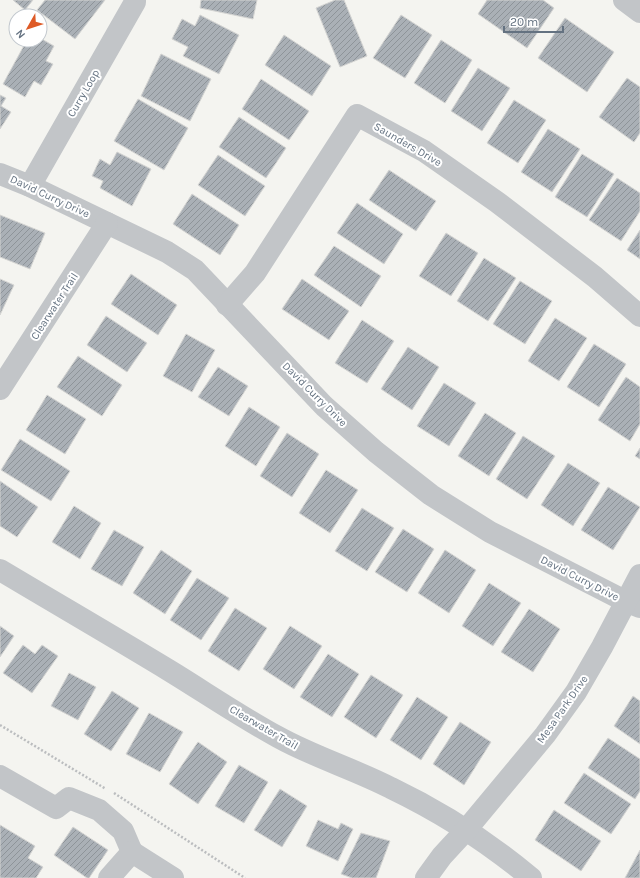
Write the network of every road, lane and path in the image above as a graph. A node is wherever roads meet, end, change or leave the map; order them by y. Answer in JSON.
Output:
{"nodes":[{"id":1,"x":135,"y":0,"type":"edge"},
{"id":2,"x":624,"y":0,"type":"edge"},
{"id":3,"x":640,"y":12,"type":"edge"},
{"id":4,"x":0,"y":174,"type":"edge"},
{"id":5,"x":30,"y":186,"type":"junction"},
{"id":6,"x":107,"y":223,"type":"junction"},
{"id":7,"x":227,"y":305,"type":"junction"},
{"id":8,"x":640,"y":316,"type":"edge"},
{"id":9,"x":0,"y":389,"type":"edge"},
{"id":10,"x":0,"y":570,"type":"edge"},
{"id":11,"x":640,"y":575,"type":"edge"},
{"id":12,"x":633,"y":604,"type":"edge"},
{"id":13,"x":0,"y":725,"type":"edge"},
{"id":14,"x":0,"y":776,"type":"edge"},
{"id":15,"x":466,"y":830,"type":"junction"},
{"id":16,"x":132,"y":852,"type":"junction"},
{"id":17,"x":109,"y":878,"type":"edge"},
{"id":18,"x":173,"y":878,"type":"edge"},
{"id":19,"x":245,"y":878,"type":"edge"},
{"id":20,"x":426,"y":878,"type":"edge"},
{"id":21,"x":531,"y":878,"type":"edge"}],
"edges":[{"from":1,"to":5,"type":"street","name":"Curry Loop"},
{"from":2,"to":3,"type":"street"},
{"from":4,"to":5,"type":"street","name":"David Curry Drive"},
{"from":5,"to":6,"type":"street","name":"David Curry Drive"},
{"from":6,"to":7,"type":"street","name":"David Curry Drive"},
{"from":6,"to":9,"type":"street","name":"Clearwater Trail"},
{"from":7,"to":8,"type":"street","name":"Saunders Drive"},
{"from":7,"to":12,"type":"street","name":"David Curry Drive"},
{"from":10,"to":15,"type":"street","name":"Clearwater Trail"},
{"from":11,"to":12,"type":"street","name":"Mesa Park Drive"},
{"from":12,"to":15,"type":"street","name":"Mesa Park Drive"},
{"from":13,"to":19,"type":"path"},
{"from":14,"to":16,"type":"street"},
{"from":15,"to":20,"type":"street","name":"Mesa Park Drive"},
{"from":15,"to":21,"type":"street","name":"Clearwater Trail"},
{"from":16,"to":17,"type":"street"},
{"from":16,"to":18,"type":"street"}]}
